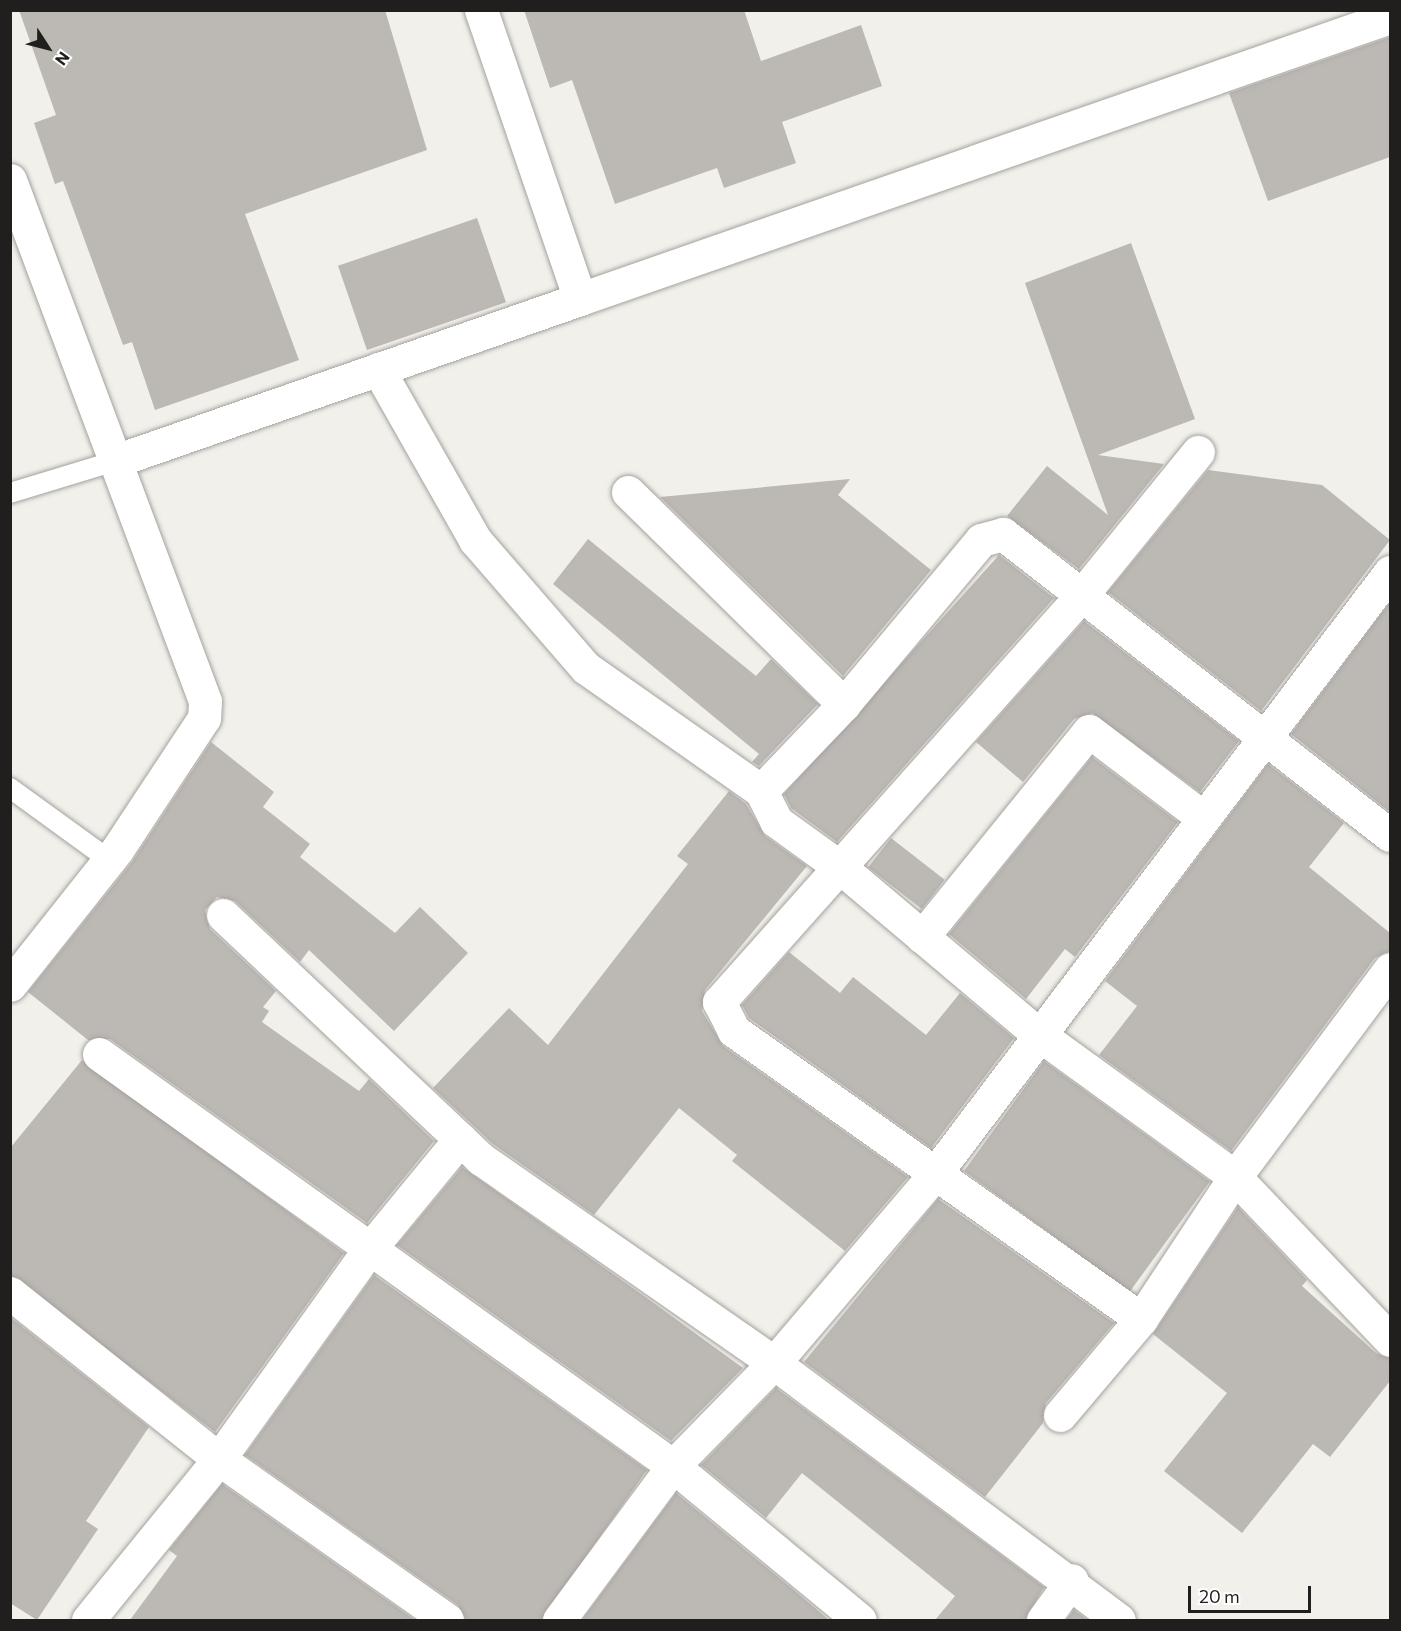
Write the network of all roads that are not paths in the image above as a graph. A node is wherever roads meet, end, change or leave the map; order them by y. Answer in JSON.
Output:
{"nodes":[{"id":1,"x":481,"y":10,"type":"edge"},
{"id":2,"x":1390,"y":17,"type":"edge"},
{"id":3,"x":10,"y":180,"type":"edge"},
{"id":4,"x":580,"y":299,"type":"junction"},
{"id":5,"x":378,"y":369,"type":"junction"},
{"id":6,"x":1198,"y":452,"type":"dead end"},
{"id":7,"x":115,"y":460,"type":"junction"},
{"id":8,"x":628,"y":492,"type":"dead end"},
{"id":9,"x":10,"y":493,"type":"edge"},
{"id":10,"x":1390,"y":572,"type":"edge"},
{"id":11,"x":1080,"y":597,"type":"junction"},
{"id":12,"x":844,"y":704,"type":"junction"},
{"id":13,"x":1262,"y":737,"type":"junction"},
{"id":14,"x":10,"y":788,"type":"edge"},
{"id":15,"x":761,"y":791,"type":"junction"},
{"id":16,"x":1201,"y":816,"type":"junction"},
{"id":17,"x":1390,"y":835,"type":"edge"},
{"id":18,"x":109,"y":860,"type":"junction"},
{"id":19,"x":841,"y":868,"type":"junction"},
{"id":20,"x":223,"y":915,"type":"dead end"},
{"id":21,"x":922,"y":937,"type":"junction"},
{"id":22,"x":10,"y":985,"type":"edge"},
{"id":23,"x":1386,"y":985,"type":"edge"},
{"id":24,"x":1037,"y":1033,"type":"junction"},
{"id":25,"x":99,"y":1054,"type":"dead end"},
{"id":26,"x":460,"y":1139,"type":"junction"},
{"id":27,"x":934,"y":1175,"type":"junction"},
{"id":28,"x":1234,"y":1177,"type":"junction"},
{"id":29,"x":368,"y":1251,"type":"junction"},
{"id":30,"x":10,"y":1293,"type":"edge"},
{"id":31,"x":1141,"y":1319,"type":"junction"},
{"id":32,"x":1390,"y":1340,"type":"edge"},
{"id":33,"x":774,"y":1363,"type":"junction"},
{"id":34,"x":1060,"y":1415,"type":"dead end"},
{"id":35,"x":219,"y":1458,"type":"junction"},
{"id":36,"x":673,"y":1466,"type":"junction"},
{"id":37,"x":1072,"y":1580,"type":"junction"},
{"id":38,"x":88,"y":1620,"type":"edge"},
{"id":39,"x":447,"y":1620,"type":"edge"},
{"id":40,"x":559,"y":1620,"type":"edge"},
{"id":41,"x":860,"y":1620,"type":"edge"},
{"id":42,"x":1043,"y":1620,"type":"edge"},
{"id":43,"x":1119,"y":1620,"type":"edge"}],
"edges":[{"from":1,"to":4,"type":"street"},
{"from":2,"to":4,"type":"street"},
{"from":3,"to":7,"type":"street"},
{"from":4,"to":5,"type":"street"},
{"from":5,"to":7,"type":"street"},
{"from":5,"to":15,"type":"street"},
{"from":6,"to":11,"type":"street"},
{"from":7,"to":9,"type":"lane"},
{"from":7,"to":18,"type":"street"},
{"from":8,"to":12,"type":"street"},
{"from":10,"to":13,"type":"street"},
{"from":11,"to":12,"type":"street"},
{"from":11,"to":13,"type":"street"},
{"from":11,"to":19,"type":"street"},
{"from":12,"to":15,"type":"street"},
{"from":13,"to":16,"type":"street"},
{"from":13,"to":17,"type":"street"},
{"from":14,"to":18,"type":"lane"},
{"from":15,"to":19,"type":"street"},
{"from":16,"to":21,"type":"street"},
{"from":16,"to":24,"type":"street"},
{"from":18,"to":22,"type":"street"},
{"from":19,"to":21,"type":"street"},
{"from":19,"to":27,"type":"street"},
{"from":20,"to":26,"type":"street"},
{"from":21,"to":24,"type":"street"},
{"from":23,"to":28,"type":"street"},
{"from":24,"to":27,"type":"street"},
{"from":24,"to":28,"type":"street"},
{"from":25,"to":29,"type":"street"},
{"from":26,"to":29,"type":"street"},
{"from":26,"to":33,"type":"street"},
{"from":27,"to":31,"type":"street"},
{"from":27,"to":33,"type":"street"},
{"from":28,"to":31,"type":"street"},
{"from":28,"to":32,"type":"street"},
{"from":29,"to":35,"type":"street"},
{"from":29,"to":36,"type":"street"},
{"from":30,"to":35,"type":"street"},
{"from":31,"to":34,"type":"street"},
{"from":33,"to":36,"type":"street"},
{"from":33,"to":37,"type":"street"},
{"from":35,"to":38,"type":"street"},
{"from":35,"to":39,"type":"street"},
{"from":36,"to":40,"type":"street"},
{"from":36,"to":41,"type":"street"},
{"from":37,"to":42,"type":"street"},
{"from":37,"to":43,"type":"street"}]}
